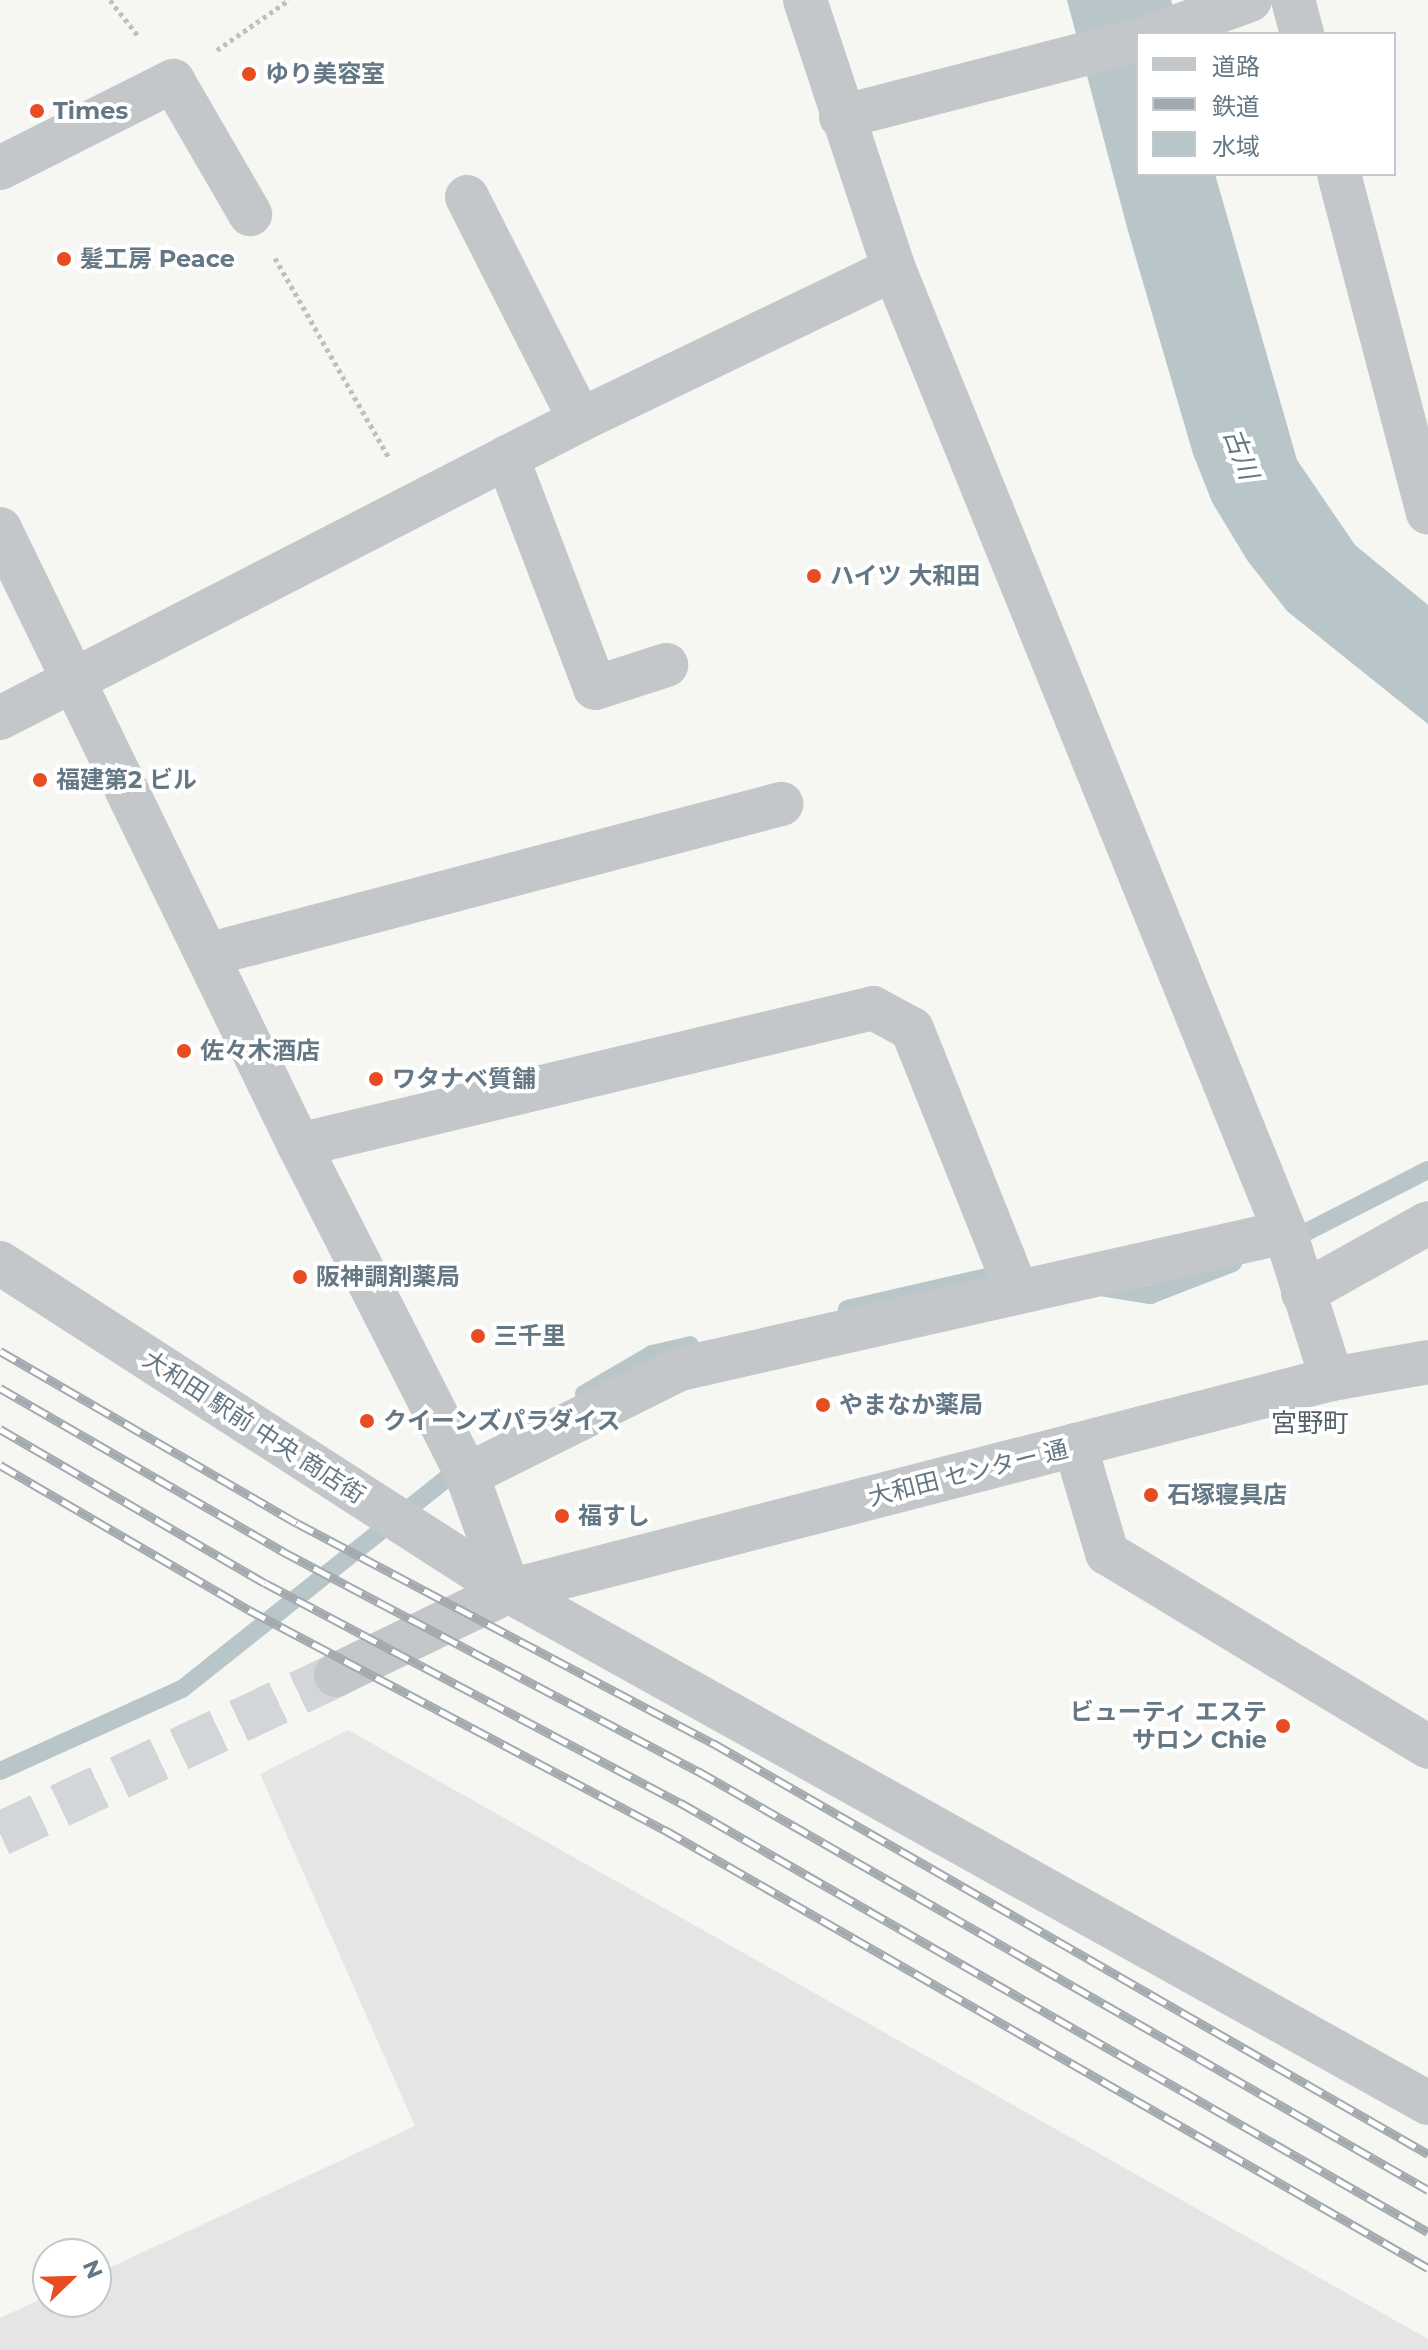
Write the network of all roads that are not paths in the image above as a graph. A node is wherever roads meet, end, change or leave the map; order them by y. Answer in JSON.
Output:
{"nodes":[{"id":1,"x":805,"y":0,"type":"edge"},
{"id":2,"x":1250,"y":0,"type":"edge"},
{"id":3,"x":1293,"y":0,"type":"edge"},
{"id":4,"x":1172,"y":29,"type":"edge"},
{"id":5,"x":1301,"y":32,"type":"edge"},
{"id":6,"x":1136,"y":41,"type":"edge"},
{"id":7,"x":841,"y":117,"type":"junction"},
{"id":8,"x":0,"y":168,"type":"edge"},
{"id":9,"x":1340,"y":176,"type":"edge"},
{"id":10,"x":467,"y":197,"type":"dead end"},
{"id":11,"x":250,"y":214,"type":"road end"},
{"id":12,"x":894,"y":269,"type":"junction"},
{"id":13,"x":580,"y":420,"type":"junction"},
{"id":14,"x":507,"y":457,"type":"junction"},
{"id":15,"x":1428,"y":513,"type":"edge"},
{"id":16,"x":0,"y":529,"type":"edge"},
{"id":17,"x":666,"y":665,"type":"dead end"},
{"id":18,"x":76,"y":679,"type":"junction"},
{"id":19,"x":0,"y":718,"type":"edge"},
{"id":20,"x":781,"y":804,"type":"dead end"},
{"id":21,"x":207,"y":955,"type":"junction"},
{"id":22,"x":299,"y":1145,"type":"junction"},
{"id":23,"x":1428,"y":1223,"type":"edge"},
{"id":24,"x":1285,"y":1232,"type":"junction"},
{"id":25,"x":0,"y":1263,"type":"edge"},
{"id":26,"x":1017,"y":1291,"type":"junction"},
{"id":27,"x":1303,"y":1293,"type":"junction"},
{"id":28,"x":1428,"y":1362,"type":"edge"},
{"id":29,"x":1332,"y":1379,"type":"junction"},
{"id":30,"x":1075,"y":1445,"type":"junction"},
{"id":31,"x":467,"y":1475,"type":"junction"},
{"id":32,"x":509,"y":1591,"type":"junction"},
{"id":33,"x":336,"y":1675,"type":"tunnel mouth"},
{"id":34,"x":1428,"y":1747,"type":"edge"},
{"id":35,"x":1428,"y":2103,"type":"edge"}],
"edges":[{"from":1,"to":7,"type":"street"},
{"from":2,"to":4,"type":"street"},
{"from":3,"to":5,"type":"street"},
{"from":6,"to":7,"type":"street"},
{"from":7,"to":12,"type":"street"},
{"from":8,"to":11,"type":"street"},
{"from":9,"to":15,"type":"street"},
{"from":10,"to":13,"type":"street"},
{"from":12,"to":13,"type":"street"},
{"from":12,"to":24,"type":"street"},
{"from":13,"to":14,"type":"street"},
{"from":14,"to":17,"type":"street"},
{"from":14,"to":18,"type":"street"},
{"from":16,"to":18,"type":"street"},
{"from":18,"to":19,"type":"street"},
{"from":18,"to":21,"type":"street"},
{"from":20,"to":21,"type":"street"},
{"from":21,"to":22,"type":"street"},
{"from":22,"to":26,"type":"street"},
{"from":22,"to":31,"type":"street"},
{"from":23,"to":27,"type":"street"},
{"from":24,"to":26,"type":"street"},
{"from":24,"to":27,"type":"street"},
{"from":25,"to":32,"type":"street","name":"大和田 駅前 中央 商店街"},
{"from":26,"to":31,"type":"street"},
{"from":27,"to":29,"type":"street"},
{"from":28,"to":29,"type":"street","name":"大和田 センター 通"},
{"from":29,"to":30,"type":"street","name":"大和田 センター 通"},
{"from":30,"to":32,"type":"street","name":"大和田 センター 通"},
{"from":30,"to":34,"type":"street"},
{"from":31,"to":32,"type":"street"},
{"from":32,"to":33,"type":"street","name":"大和田 センター 通"},
{"from":32,"to":35,"type":"street","name":"大和田 駅前 中央 商店街"}]}
